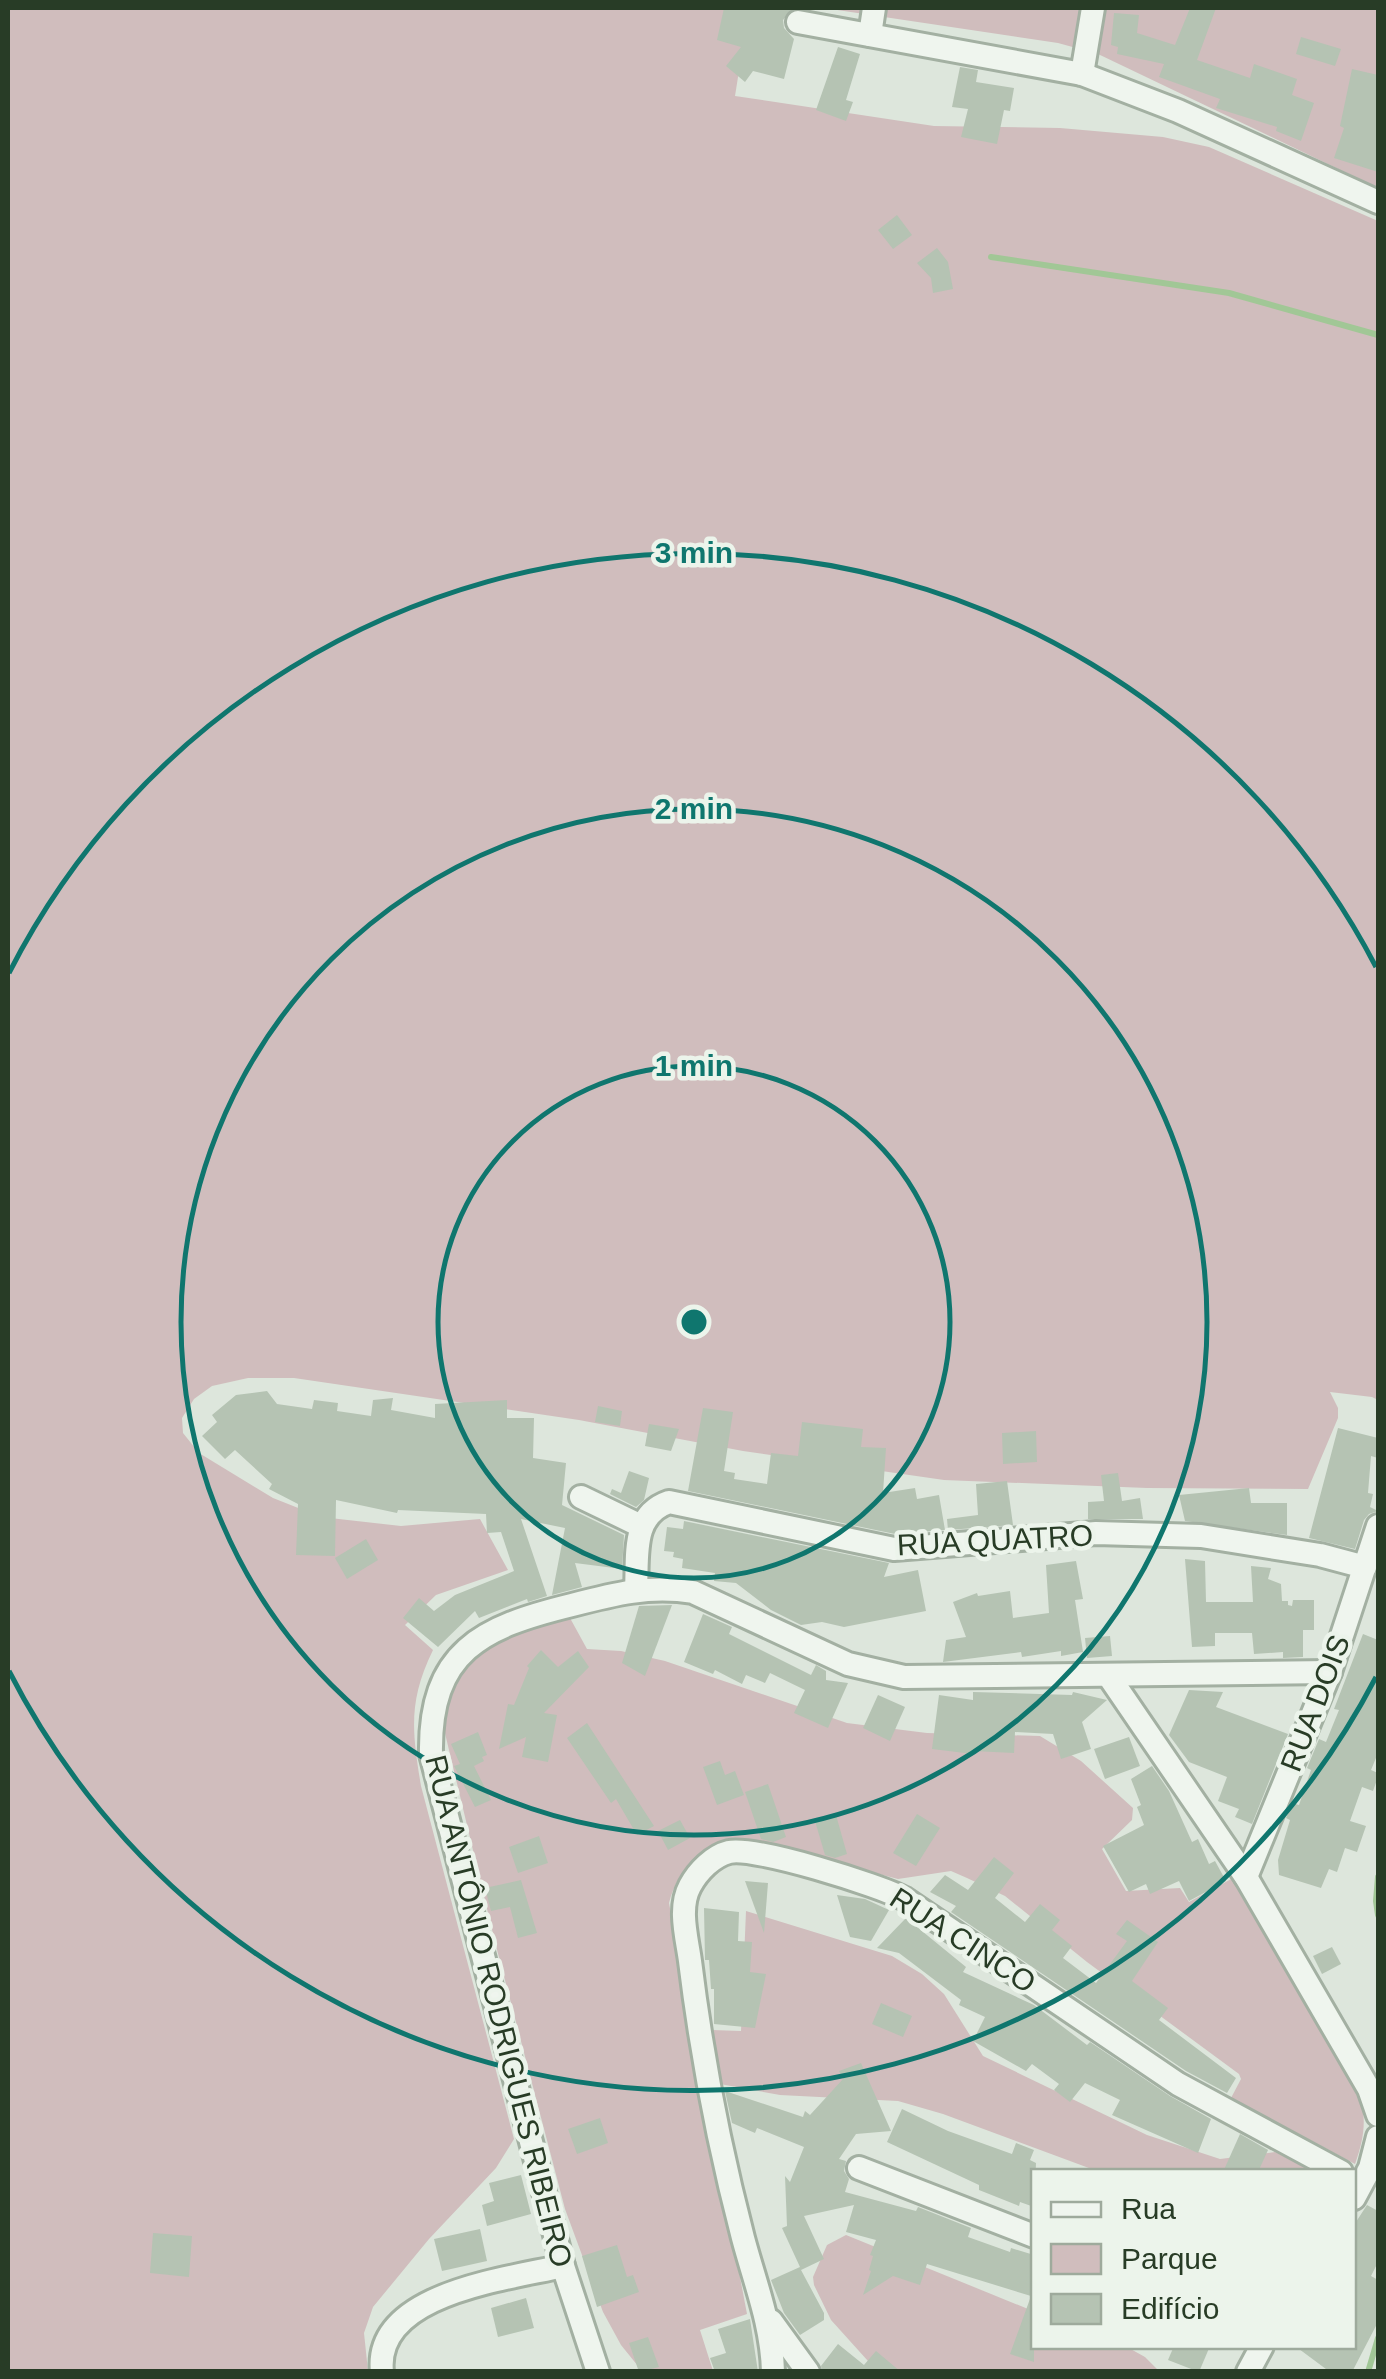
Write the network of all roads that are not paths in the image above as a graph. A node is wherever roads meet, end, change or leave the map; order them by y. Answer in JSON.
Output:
{"nodes":[{"id":1,"x":874,"y":8,"type":"edge"},
{"id":2,"x":1093,"y":8,"type":"edge"},
{"id":3,"x":798,"y":22,"type":"dead end"},
{"id":4,"x":870,"y":35,"type":"junction"},
{"id":5,"x":1082,"y":74,"type":"junction"},
{"id":6,"x":1378,"y":202,"type":"edge"},
{"id":7,"x":581,"y":1498,"type":"dead end"},
{"id":8,"x":642,"y":1526,"type":"junction"},
{"id":9,"x":1378,"y":1526,"type":"edge"},
{"id":10,"x":1365,"y":1567,"type":"junction"},
{"id":11,"x":636,"y":1589,"type":"junction"},
{"id":12,"x":1330,"y":1672,"type":"junction"},
{"id":13,"x":1108,"y":1675,"type":"junction"},
{"id":14,"x":1246,"y":1877,"type":"junction"},
{"id":15,"x":1378,"y":2115,"type":"edge"},
{"id":16,"x":1378,"y":2136,"type":"edge"},
{"id":17,"x":859,"y":2168,"type":"dead end"},
{"id":18,"x":1335,"y":2169,"type":"edge"},
{"id":19,"x":1357,"y":2186,"type":"edge"},
{"id":20,"x":1031,"y":2235,"type":"edge"},
{"id":21,"x":563,"y":2266,"type":"junction"},
{"id":22,"x":766,"y":2314,"type":"junction"},
{"id":23,"x":1260,"y":2349,"type":"edge"},
{"id":24,"x":382,"y":2372,"type":"edge"},
{"id":25,"x":598,"y":2372,"type":"edge"},
{"id":26,"x":773,"y":2372,"type":"edge"},
{"id":27,"x":808,"y":2372,"type":"edge"},
{"id":28,"x":1248,"y":2372,"type":"edge"}],
"edges":[{"from":1,"to":4,"type":"street"},
{"from":2,"to":5,"type":"street"},
{"from":3,"to":4,"type":"street"},
{"from":4,"to":5,"type":"street"},
{"from":5,"to":6,"type":"street"},
{"from":7,"to":8,"type":"street"},
{"from":8,"to":10,"type":"street","name":"RUA QUATRO"},
{"from":8,"to":11,"type":"street"},
{"from":9,"to":10,"type":"street","name":"RUA DOIS"},
{"from":10,"to":12,"type":"street","name":"RUA DOIS"},
{"from":11,"to":13,"type":"street","name":"RUA ANTÔNIO RODRIGUES RIBEIRO"},
{"from":11,"to":21,"type":"street","name":"RUA ANTÔNIO RODRIGUES RIBEIRO"},
{"from":12,"to":13,"type":"street","name":"RUA ANTÔNIO RODRIGUES RIBEIRO"},
{"from":12,"to":14,"type":"street","name":"RUA DOIS"},
{"from":13,"to":14,"type":"street"},
{"from":14,"to":15,"type":"street"},
{"from":16,"to":19,"type":"street"},
{"from":17,"to":20,"type":"street"},
{"from":18,"to":22,"type":"street","name":"RUA CINCO"},
{"from":21,"to":24,"type":"street"},
{"from":21,"to":25,"type":"street","name":"RUA ANTÔNIO RODRIGUES RIBEIRO"},
{"from":22,"to":26,"type":"street","name":"RUA CINCO"},
{"from":22,"to":27,"type":"street"},
{"from":23,"to":28,"type":"street"}]}
